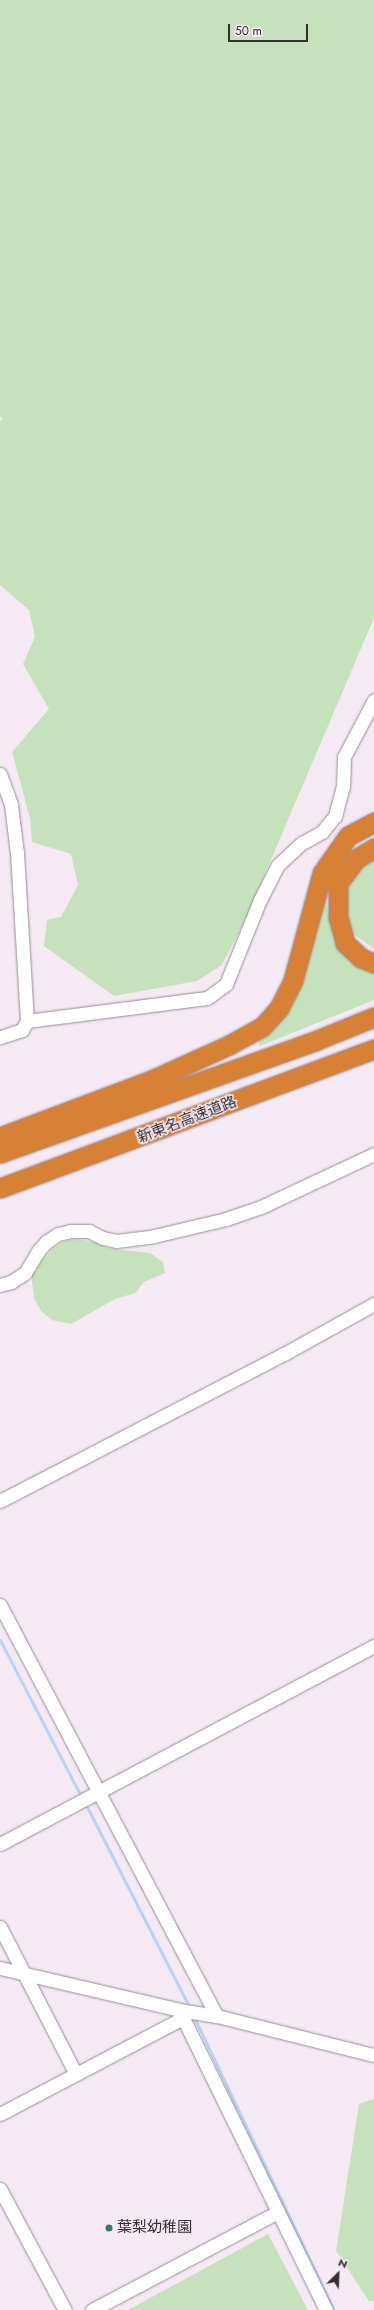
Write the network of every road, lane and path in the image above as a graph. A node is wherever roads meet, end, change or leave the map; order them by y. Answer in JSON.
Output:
{"nodes":[{"id":1,"x":374,"y":700,"type":"edge"},
{"id":2,"x":0,"y":774,"type":"edge"},
{"id":3,"x":374,"y":822,"type":"edge"},
{"id":4,"x":374,"y":848,"type":"edge"},
{"id":5,"x":374,"y":963,"type":"edge"},
{"id":6,"x":374,"y":1017,"type":"edge"},
{"id":7,"x":28,"y":1021,"type":"junction"},
{"id":8,"x":0,"y":1037,"type":"edge"},
{"id":9,"x":374,"y":1049,"type":"edge"},
{"id":10,"x":0,"y":1137,"type":"edge"},
{"id":11,"x":0,"y":1153,"type":"edge"},
{"id":12,"x":374,"y":1154,"type":"edge"},
{"id":13,"x":0,"y":1188,"type":"edge"},
{"id":14,"x":0,"y":1285,"type":"edge"},
{"id":15,"x":374,"y":1304,"type":"edge"},
{"id":16,"x":0,"y":1501,"type":"edge"},
{"id":17,"x":0,"y":1605,"type":"edge"},
{"id":18,"x":374,"y":1646,"type":"edge"},
{"id":19,"x":99,"y":1791,"type":"junction"},
{"id":20,"x":0,"y":1844,"type":"edge"},
{"id":21,"x":0,"y":1927,"type":"edge"},
{"id":22,"x":0,"y":1968,"type":"edge"},
{"id":23,"x":25,"y":1974,"type":"junction"},
{"id":24,"x":184,"y":2015,"type":"junction"},
{"id":25,"x":217,"y":2016,"type":"junction"},
{"id":26,"x":374,"y":2055,"type":"edge"},
{"id":27,"x":76,"y":2074,"type":"junction"},
{"id":28,"x":0,"y":2114,"type":"edge"},
{"id":29,"x":0,"y":2189,"type":"edge"},
{"id":30,"x":278,"y":2212,"type":"junction"},
{"id":31,"x":65,"y":2310,"type":"edge"},
{"id":32,"x":92,"y":2310,"type":"edge"},
{"id":33,"x":326,"y":2310,"type":"edge"}],
"edges":[{"from":1,"to":7,"type":"street"},
{"from":2,"to":7,"type":"street"},
{"from":3,"to":10,"type":"highway"},
{"from":4,"to":5,"type":"highway"},
{"from":6,"to":11,"type":"highway","name":"新東名高速道路"},
{"from":7,"to":8,"type":"street"},
{"from":9,"to":13,"type":"highway","name":"新東名高速道路"},
{"from":12,"to":14,"type":"street"},
{"from":15,"to":16,"type":"street"},
{"from":17,"to":19,"type":"street"},
{"from":18,"to":19,"type":"street"},
{"from":19,"to":20,"type":"street"},
{"from":19,"to":25,"type":"street"},
{"from":21,"to":23,"type":"street"},
{"from":22,"to":23,"type":"street"},
{"from":23,"to":24,"type":"street"},
{"from":23,"to":27,"type":"street"},
{"from":24,"to":25,"type":"street"},
{"from":24,"to":27,"type":"street"},
{"from":24,"to":30,"type":"street"},
{"from":25,"to":26,"type":"street"},
{"from":27,"to":28,"type":"street"},
{"from":29,"to":31,"type":"street"},
{"from":30,"to":32,"type":"street"},
{"from":30,"to":33,"type":"street"}]}
